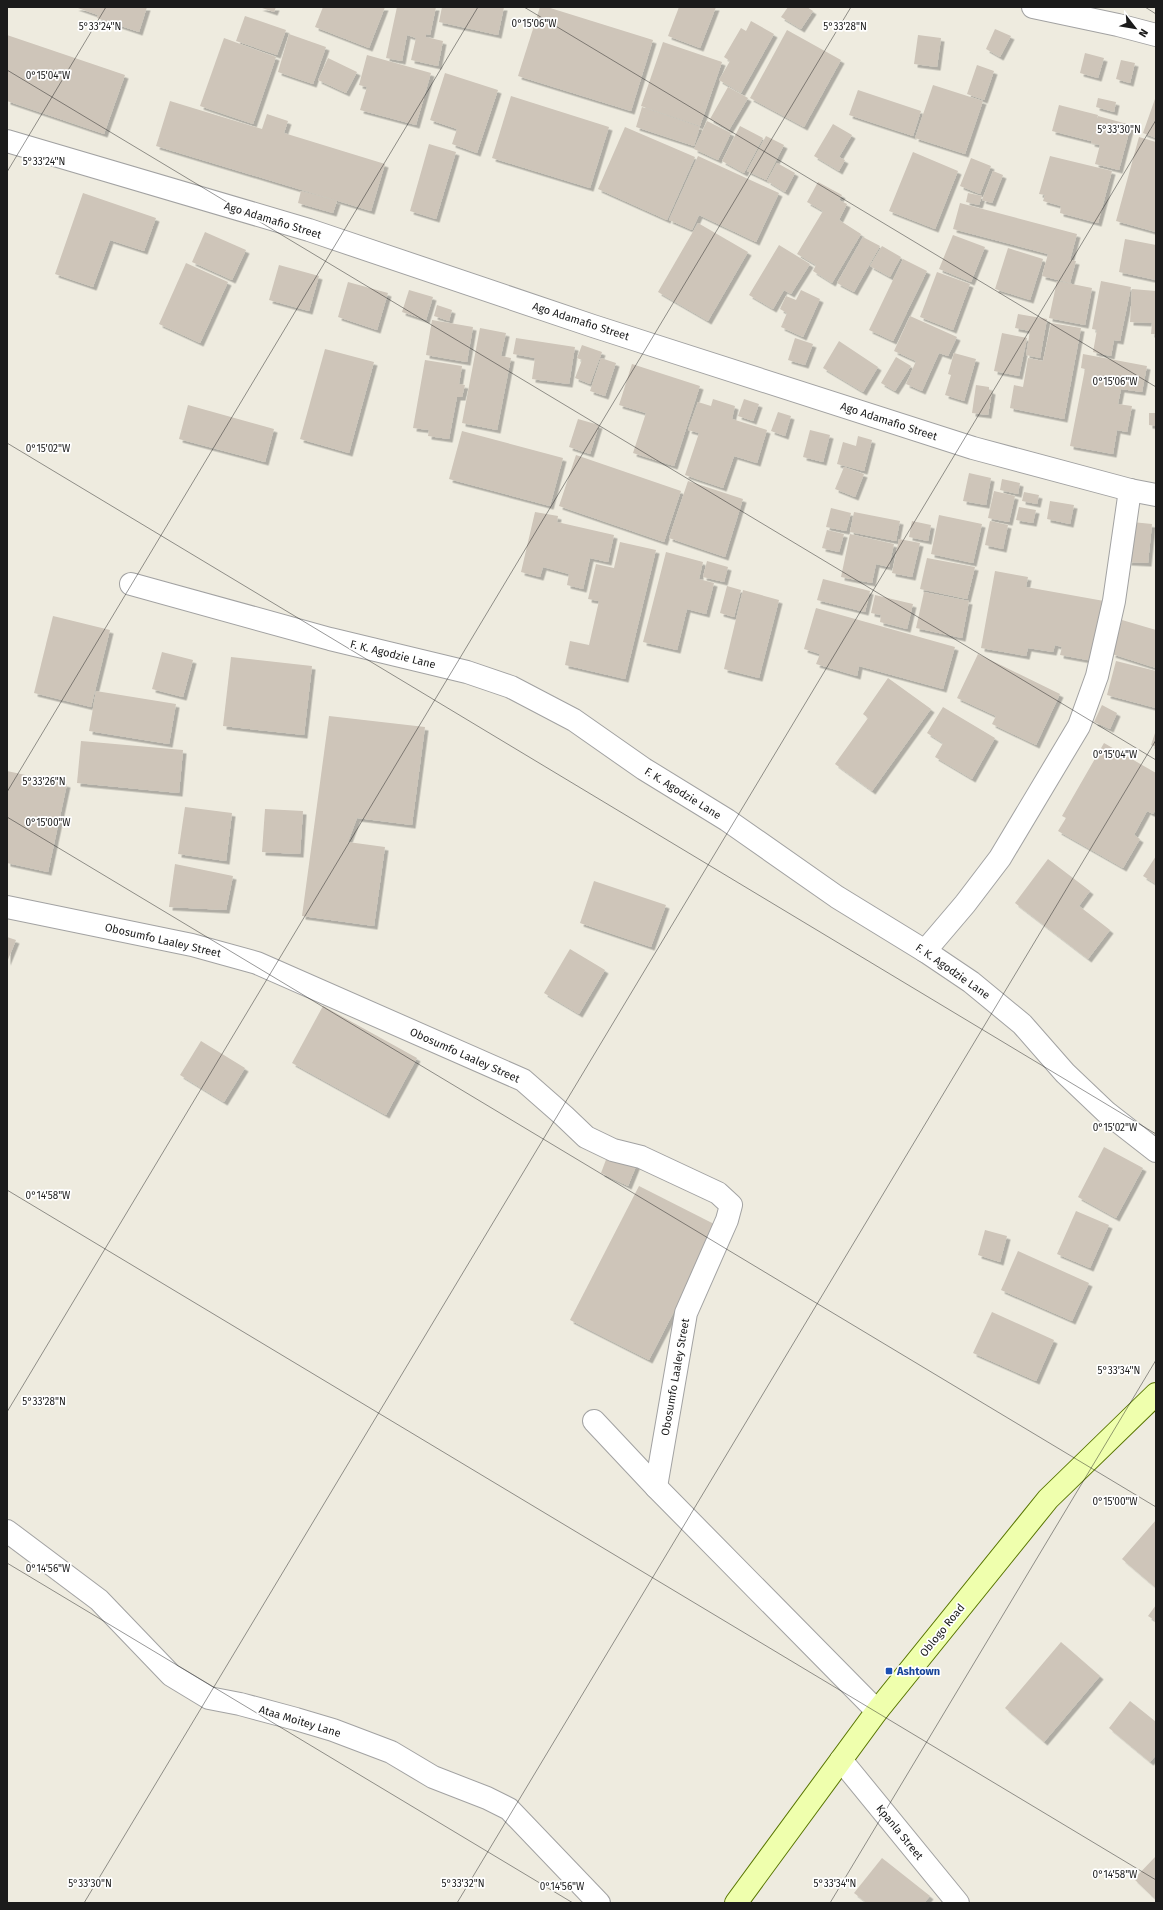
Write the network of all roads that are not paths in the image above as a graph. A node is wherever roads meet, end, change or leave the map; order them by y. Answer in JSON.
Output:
{"nodes":[{"id":1,"x":1033,"y":7,"type":"edge"},
{"id":2,"x":1156,"y":35,"type":"edge"},
{"id":3,"x":7,"y":141,"type":"edge"},
{"id":4,"x":1130,"y":490,"type":"junction"},
{"id":5,"x":1156,"y":495,"type":"edge"},
{"id":6,"x":130,"y":584,"type":"dead end"},
{"id":7,"x":7,"y":907,"type":"edge"},
{"id":8,"x":925,"y":951,"type":"junction"},
{"id":9,"x":1156,"y":1151,"type":"edge"},
{"id":10,"x":1156,"y":1394,"type":"edge"},
{"id":11,"x":594,"y":1421,"type":"dead end"},
{"id":12,"x":656,"y":1486,"type":"junction"},
{"id":13,"x":7,"y":1531,"type":"edge"},
{"id":14,"x":877,"y":1711,"type":"junction"},
{"id":15,"x":842,"y":1760,"type":"junction"},
{"id":16,"x":599,"y":1903,"type":"edge"},
{"id":17,"x":736,"y":1903,"type":"edge"},
{"id":18,"x":958,"y":1903,"type":"edge"}],
"edges":[{"from":1,"to":2,"type":"street"},
{"from":3,"to":4,"type":"street","name":"Ago Adamafio Street"},
{"from":4,"to":5,"type":"street","name":"Ago Adamafio Street"},
{"from":4,"to":8,"type":"street"},
{"from":6,"to":8,"type":"street","name":"F. K. Agodzie Lane"},
{"from":7,"to":12,"type":"street","name":"Obosumfo Laaley Street"},
{"from":8,"to":9,"type":"street","name":"F. K. Agodzie Lane"},
{"from":10,"to":14,"type":"main road","name":"Oblogo Road"},
{"from":11,"to":12,"type":"street"},
{"from":12,"to":14,"type":"street"},
{"from":13,"to":16,"type":"street","name":"Ataa Moitey Lane"},
{"from":14,"to":15,"type":"main road","name":"Oblogo Road"},
{"from":15,"to":17,"type":"main road","name":"Oblogo Road"},
{"from":15,"to":18,"type":"street","name":"Kpanla Street"}]}
